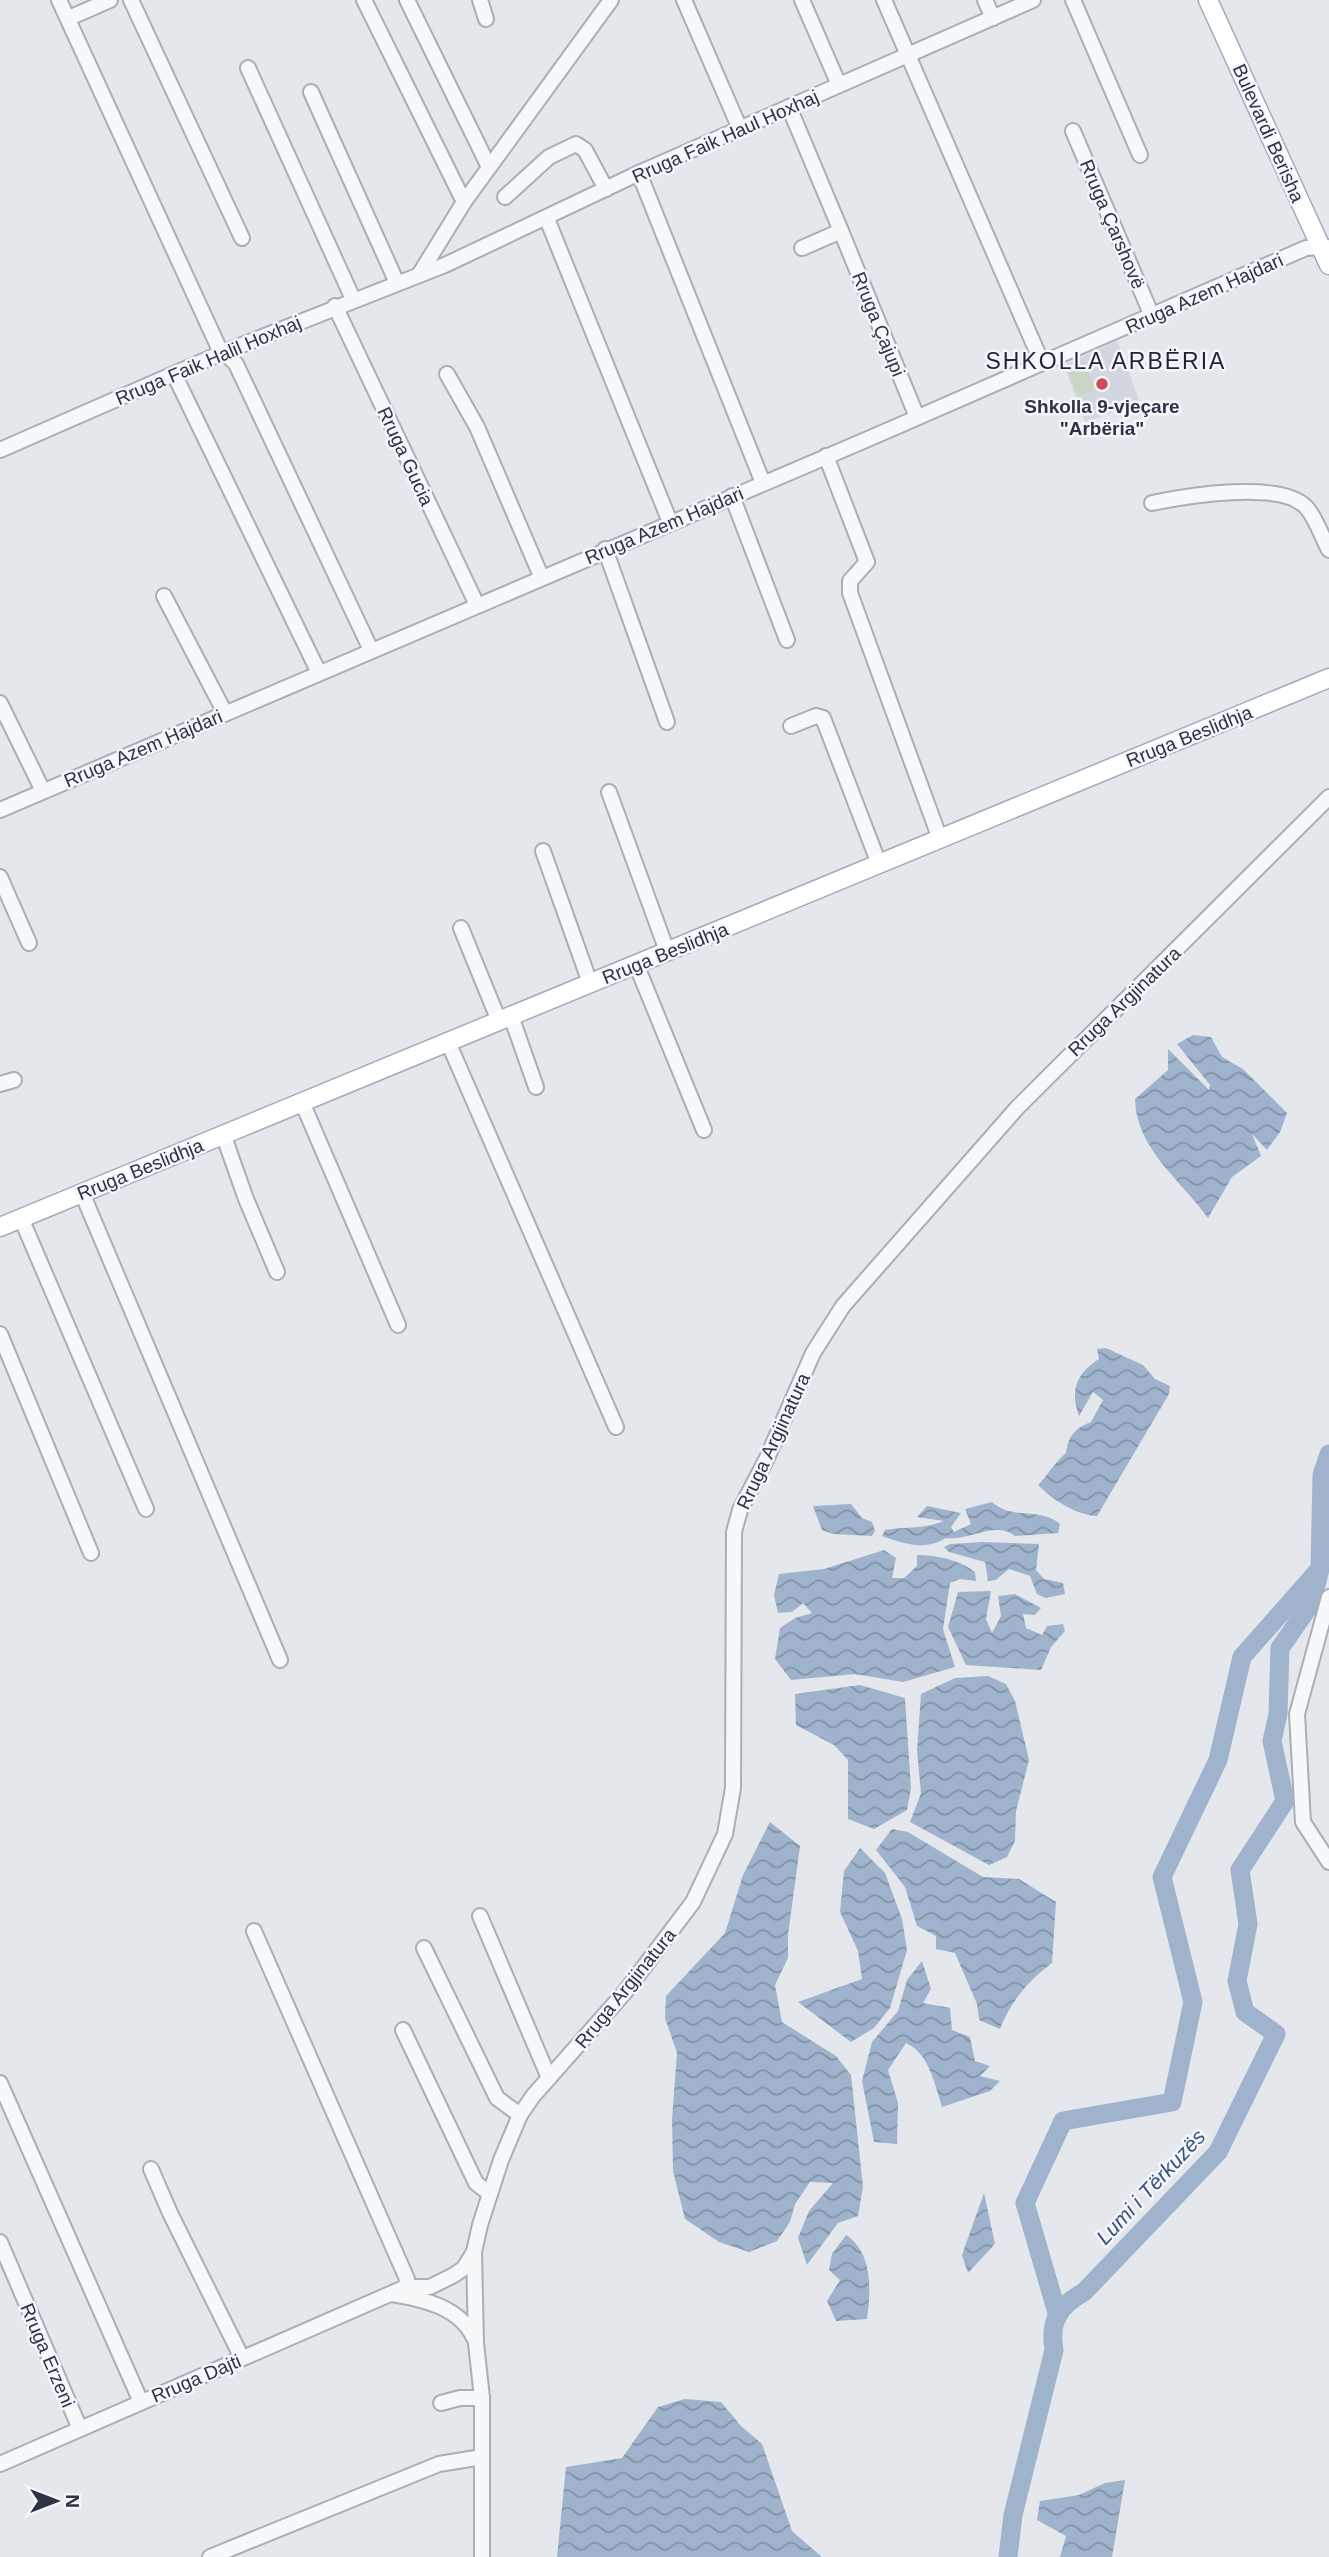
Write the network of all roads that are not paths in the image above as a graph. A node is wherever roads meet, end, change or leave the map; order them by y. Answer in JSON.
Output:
{"nodes":[{"id":1,"x":59,"y":0,"type":"edge"},
{"id":2,"x":110,"y":0,"type":"edge"},
{"id":3,"x":131,"y":0,"type":"edge"},
{"id":4,"x":365,"y":0,"type":"edge"},
{"id":5,"x":407,"y":0,"type":"edge"},
{"id":6,"x":480,"y":0,"type":"edge"},
{"id":7,"x":611,"y":0,"type":"edge"},
{"id":8,"x":684,"y":0,"type":"edge"},
{"id":9,"x":802,"y":0,"type":"edge"},
{"id":10,"x":884,"y":0,"type":"edge"},
{"id":11,"x":985,"y":0,"type":"edge"},
{"id":12,"x":1033,"y":0,"type":"edge"},
{"id":13,"x":1073,"y":0,"type":"edge"},
{"id":14,"x":1208,"y":0,"type":"edge"},
{"id":15,"x":993,"y":18,"type":"junction"},
{"id":16,"x":69,"y":19,"type":"junction"},
{"id":17,"x":486,"y":19,"type":"dead end"},
{"id":18,"x":907,"y":55,"type":"junction"},
{"id":19,"x":248,"y":68,"type":"dead end"},
{"id":20,"x":839,"y":85,"type":"junction"},
{"id":21,"x":311,"y":92,"type":"dead end"},
{"id":22,"x":789,"y":107,"type":"junction"},
{"id":23,"x":740,"y":129,"type":"junction"},
{"id":24,"x":1073,"y":131,"type":"dead end"},
{"id":25,"x":1140,"y":155,"type":"dead end"},
{"id":26,"x":489,"y":167,"type":"junction"},
{"id":27,"x":639,"y":173,"type":"junction"},
{"id":28,"x":606,"y":189,"type":"junction"},
{"id":29,"x":505,"y":197,"type":"dead end"},
{"id":30,"x":464,"y":202,"type":"junction"},
{"id":31,"x":547,"y":219,"type":"junction"},
{"id":32,"x":841,"y":231,"type":"junction"},
{"id":33,"x":242,"y":238,"type":"dead end"},
{"id":34,"x":1325,"y":247,"type":"edge"},
{"id":35,"x":802,"y":248,"type":"dead end"},
{"id":36,"x":1329,"y":265,"type":"edge"},
{"id":37,"x":419,"y":275,"type":"junction"},
{"id":38,"x":397,"y":283,"type":"junction"},
{"id":39,"x":353,"y":299,"type":"junction"},
{"id":40,"x":335,"y":306,"type":"junction"},
{"id":41,"x":1152,"y":316,"type":"junction"},
{"id":42,"x":224,"y":352,"type":"junction"},
{"id":43,"x":1042,"y":363,"type":"junction"},
{"id":44,"x":447,"y":374,"type":"dead end"},
{"id":45,"x":175,"y":376,"type":"junction"},
{"id":46,"x":918,"y":417,"type":"junction"},
{"id":47,"x":0,"y":450,"type":"edge"},
{"id":48,"x":826,"y":456,"type":"junction"},
{"id":49,"x":763,"y":483,"type":"junction"},
{"id":50,"x":732,"y":496,"type":"junction"},
{"id":51,"x":1152,"y":503,"type":"dead end"},
{"id":52,"x":670,"y":522,"type":"junction"},
{"id":53,"x":605,"y":550,"type":"junction"},
{"id":54,"x":1329,"y":550,"type":"edge"},
{"id":55,"x":541,"y":576,"type":"junction"},
{"id":56,"x":164,"y":596,"type":"dead end"},
{"id":57,"x":477,"y":605,"type":"junction"},
{"id":58,"x":787,"y":640,"type":"dead end"},
{"id":59,"x":371,"y":650,"type":"junction"},
{"id":60,"x":319,"y":673,"type":"junction"},
{"id":61,"x":1329,"y":678,"type":"edge"},
{"id":62,"x":0,"y":703,"type":"edge"},
{"id":63,"x":225,"y":713,"type":"junction"},
{"id":64,"x":667,"y":722,"type":"dead end"},
{"id":65,"x":791,"y":726,"type":"dead end"},
{"id":66,"x":43,"y":791,"type":"junction"},
{"id":67,"x":609,"y":792,"type":"dead end"},
{"id":68,"x":1329,"y":797,"type":"edge"},
{"id":69,"x":0,"y":810,"type":"edge"},
{"id":70,"x":940,"y":839,"type":"junction"},
{"id":71,"x":543,"y":851,"type":"dead end"},
{"id":72,"x":879,"y":864,"type":"junction"},
{"id":73,"x":0,"y":877,"type":"edge"},
{"id":74,"x":461,"y":928,"type":"dead end"},
{"id":75,"x":29,"y":943,"type":"dead end"},
{"id":76,"x":667,"y":951,"type":"junction"},
{"id":77,"x":636,"y":964,"type":"junction"},
{"id":78,"x":590,"y":984,"type":"junction"},
{"id":79,"x":505,"y":1018,"type":"junction"},
{"id":80,"x":448,"y":1042,"type":"junction"},
{"id":81,"x":536,"y":1087,"type":"dead end"},
{"id":82,"x":302,"y":1102,"type":"junction"},
{"id":83,"x":704,"y":1130,"type":"dead end"},
{"id":84,"x":223,"y":1135,"type":"junction"},
{"id":85,"x":82,"y":1193,"type":"junction"},
{"id":86,"x":22,"y":1218,"type":"junction"},
{"id":87,"x":0,"y":1227,"type":"edge"},
{"id":88,"x":278,"y":1272,"type":"dead end"},
{"id":89,"x":398,"y":1325,"type":"dead end"},
{"id":90,"x":0,"y":1334,"type":"edge"},
{"id":91,"x":616,"y":1427,"type":"dead end"},
{"id":92,"x":146,"y":1509,"type":"dead end"},
{"id":93,"x":91,"y":1553,"type":"dead end"},
{"id":94,"x":1329,"y":1597,"type":"edge"},
{"id":95,"x":280,"y":1660,"type":"dead end"},
{"id":96,"x":1329,"y":1862,"type":"edge"},
{"id":97,"x":480,"y":1916,"type":"dead end"},
{"id":98,"x":254,"y":1931,"type":"dead end"},
{"id":99,"x":424,"y":1948,"type":"dead end"},
{"id":100,"x":403,"y":2030,"type":"dead end"},
{"id":101,"x":549,"y":2078,"type":"junction"},
{"id":102,"x":0,"y":2083,"type":"edge"},
{"id":103,"x":520,"y":2115,"type":"junction"},
{"id":104,"x":151,"y":2169,"type":"dead end"},
{"id":105,"x":489,"y":2194,"type":"junction"},
{"id":106,"x":0,"y":2242,"type":"edge"},
{"id":107,"x":474,"y":2252,"type":"junction"},
{"id":108,"x":6,"y":2272,"type":"edge"},
{"id":109,"x":449,"y":2278,"type":"junction"},
{"id":110,"x":399,"y":2290,"type":"junction"},
{"id":111,"x":475,"y":2294,"type":"junction"},
{"id":112,"x":449,"y":2311,"type":"junction"},
{"id":113,"x":476,"y":2343,"type":"junction"},
{"id":114,"x":242,"y":2358,"type":"junction"},
{"id":115,"x":482,"y":2398,"type":"junction"},
{"id":116,"x":141,"y":2402,"type":"junction"},
{"id":117,"x":441,"y":2403,"type":"dead end"},
{"id":118,"x":80,"y":2429,"type":"junction"},
{"id":119,"x":482,"y":2457,"type":"junction"},
{"id":120,"x":0,"y":2464,"type":"edge"},
{"id":121,"x":210,"y":2557,"type":"edge"},
{"id":122,"x":482,"y":2557,"type":"edge"}],
"edges":[{"from":1,"to":16,"type":"street"},
{"from":2,"to":16,"type":"street"},
{"from":3,"to":33,"type":"street"},
{"from":4,"to":30,"type":"street"},
{"from":5,"to":26,"type":"street"},
{"from":6,"to":17,"type":"street"},
{"from":7,"to":26,"type":"street"},
{"from":8,"to":23,"type":"street"},
{"from":9,"to":20,"type":"street"},
{"from":10,"to":18,"type":"street"},
{"from":11,"to":15,"type":"street"},
{"from":12,"to":15,"type":"street","name":"Rruga Faik Haul Hoxhaj"},
{"from":13,"to":25,"type":"street"},
{"from":14,"to":34,"type":"main road","name":"Bulevardi Berisha"},
{"from":15,"to":18,"type":"street","name":"Rruga Faik Haul Hoxhaj"},
{"from":16,"to":42,"type":"street"},
{"from":18,"to":20,"type":"street","name":"Rruga Faik Haul Hoxhaj"},
{"from":18,"to":43,"type":"street"},
{"from":19,"to":39,"type":"street"},
{"from":20,"to":22,"type":"street","name":"Rruga Faik Haul Hoxhaj"},
{"from":21,"to":38,"type":"street"},
{"from":22,"to":23,"type":"street","name":"Rruga Faik Haul Hoxhaj"},
{"from":22,"to":32,"type":"street","name":"Rruga Çajupi"},
{"from":23,"to":27,"type":"street","name":"Rruga Faik Haul Hoxhaj"},
{"from":24,"to":41,"type":"street","name":"Rruga Çarshovë"},
{"from":26,"to":30,"type":"street"},
{"from":27,"to":28,"type":"street","name":"Rruga Faik Haul Hoxhaj"},
{"from":27,"to":49,"type":"street"},
{"from":28,"to":29,"type":"street"},
{"from":28,"to":31,"type":"street","name":"Rruga Faik Haul Hoxhaj"},
{"from":30,"to":37,"type":"street"},
{"from":31,"to":37,"type":"street","name":"Rruga Faik Haul Hoxhaj"},
{"from":31,"to":52,"type":"street"},
{"from":32,"to":35,"type":"street"},
{"from":32,"to":46,"type":"street","name":"Rruga Çajupi"},
{"from":34,"to":36,"type":"main road","name":"Bulevardi Berisha"},
{"from":34,"to":41,"type":"street","name":"Rruga Azem Hajdari"},
{"from":37,"to":38,"type":"street","name":"Rruga Faik Halil Hoxhaj"},
{"from":38,"to":39,"type":"street","name":"Rruga Faik Halil Hoxhaj"},
{"from":39,"to":40,"type":"street","name":"Rruga Faik Halil Hoxhaj"},
{"from":40,"to":42,"type":"street","name":"Rruga Faik Halil Hoxhaj"},
{"from":40,"to":57,"type":"street","name":"Rruga Gucia"},
{"from":41,"to":43,"type":"street","name":"Rruga Azem Hajdari"},
{"from":42,"to":45,"type":"street","name":"Rruga Faik Halil Hoxhaj"},
{"from":42,"to":59,"type":"street"},
{"from":43,"to":46,"type":"street","name":"Rruga Azem Hajdari"},
{"from":44,"to":55,"type":"street"},
{"from":45,"to":47,"type":"street","name":"Rruga Faik Halil Hoxhaj"},
{"from":45,"to":60,"type":"street"},
{"from":46,"to":48,"type":"street","name":"Rruga Azem Hajdari"},
{"from":48,"to":49,"type":"street","name":"Rruga Azem Hajdari"},
{"from":48,"to":70,"type":"street"},
{"from":49,"to":50,"type":"street","name":"Rruga Azem Hajdari"},
{"from":50,"to":52,"type":"street","name":"Rruga Azem Hajdari"},
{"from":50,"to":58,"type":"street"},
{"from":51,"to":54,"type":"street"},
{"from":52,"to":53,"type":"street","name":"Rruga Azem Hajdari"},
{"from":53,"to":55,"type":"street","name":"Rruga Azem Hajdari"},
{"from":53,"to":64,"type":"street"},
{"from":55,"to":57,"type":"street","name":"Rruga Azem Hajdari"},
{"from":56,"to":63,"type":"street"},
{"from":57,"to":59,"type":"street","name":"Rruga Azem Hajdari"},
{"from":59,"to":60,"type":"street","name":"Rruga Azem Hajdari"},
{"from":60,"to":63,"type":"street","name":"Rruga Azem Hajdari"},
{"from":61,"to":70,"type":"main road","name":"Rruga Beslidhja"},
{"from":62,"to":66,"type":"street"},
{"from":63,"to":66,"type":"street","name":"Rruga Azem Hajdari"},
{"from":65,"to":72,"type":"street"},
{"from":66,"to":69,"type":"street","name":"Rruga Azem Hajdari"},
{"from":67,"to":76,"type":"street"},
{"from":68,"to":101,"type":"street","name":"Rruga Argjinatura"},
{"from":70,"to":72,"type":"main road","name":"Rruga Beslidhja"},
{"from":71,"to":78,"type":"street"},
{"from":72,"to":76,"type":"main road","name":"Rruga Beslidhja"},
{"from":73,"to":75,"type":"street"},
{"from":74,"to":79,"type":"street"},
{"from":76,"to":77,"type":"main road","name":"Rruga Beslidhja"},
{"from":77,"to":78,"type":"main road","name":"Rruga Beslidhja"},
{"from":77,"to":83,"type":"street"},
{"from":78,"to":79,"type":"main road","name":"Rruga Beslidhja"},
{"from":79,"to":80,"type":"main road","name":"Rruga Beslidhja"},
{"from":79,"to":81,"type":"street"},
{"from":80,"to":82,"type":"main road","name":"Rruga Beslidhja"},
{"from":80,"to":91,"type":"street"},
{"from":82,"to":84,"type":"main road","name":"Rruga Beslidhja"},
{"from":82,"to":89,"type":"street"},
{"from":84,"to":85,"type":"main road","name":"Rruga Beslidhja"},
{"from":84,"to":88,"type":"street"},
{"from":85,"to":86,"type":"main road","name":"Rruga Beslidhja"},
{"from":85,"to":95,"type":"street"},
{"from":86,"to":87,"type":"main road","name":"Rruga Beslidhja"},
{"from":86,"to":92,"type":"street"},
{"from":90,"to":93,"type":"street"},
{"from":94,"to":96,"type":"street"},
{"from":97,"to":101,"type":"street"},
{"from":98,"to":110,"type":"street"},
{"from":99,"to":103,"type":"street"},
{"from":100,"to":105,"type":"street"},
{"from":101,"to":103,"type":"street","name":"Rruga Argjinatura"},
{"from":102,"to":116,"type":"street"},
{"from":103,"to":105,"type":"street","name":"Rruga Argjinatura"},
{"from":104,"to":114,"type":"street"},
{"from":105,"to":107,"type":"street","name":"Rruga Argjinatura"},
{"from":106,"to":108,"type":"street","name":"Rruga Erzeni"},
{"from":107,"to":109,"type":"street"},
{"from":107,"to":111,"type":"street"},
{"from":108,"to":118,"type":"street","name":"Rruga Erzeni"},
{"from":109,"to":110,"type":"street","name":"Rruga Dajti"},
{"from":109,"to":111,"type":"street"},
{"from":109,"to":112,"type":"street"},
{"from":110,"to":112,"type":"street"},
{"from":110,"to":114,"type":"street","name":"Rruga Dajti"},
{"from":111,"to":112,"type":"street"},
{"from":111,"to":113,"type":"street"},
{"from":112,"to":113,"type":"street"},
{"from":113,"to":115,"type":"street"},
{"from":114,"to":116,"type":"street","name":"Rruga Dajti"},
{"from":115,"to":117,"type":"street"},
{"from":115,"to":119,"type":"street"},
{"from":116,"to":118,"type":"street","name":"Rruga Dajti"},
{"from":118,"to":120,"type":"street","name":"Rruga Dajti"},
{"from":119,"to":121,"type":"street"},
{"from":119,"to":122,"type":"street"}]}
